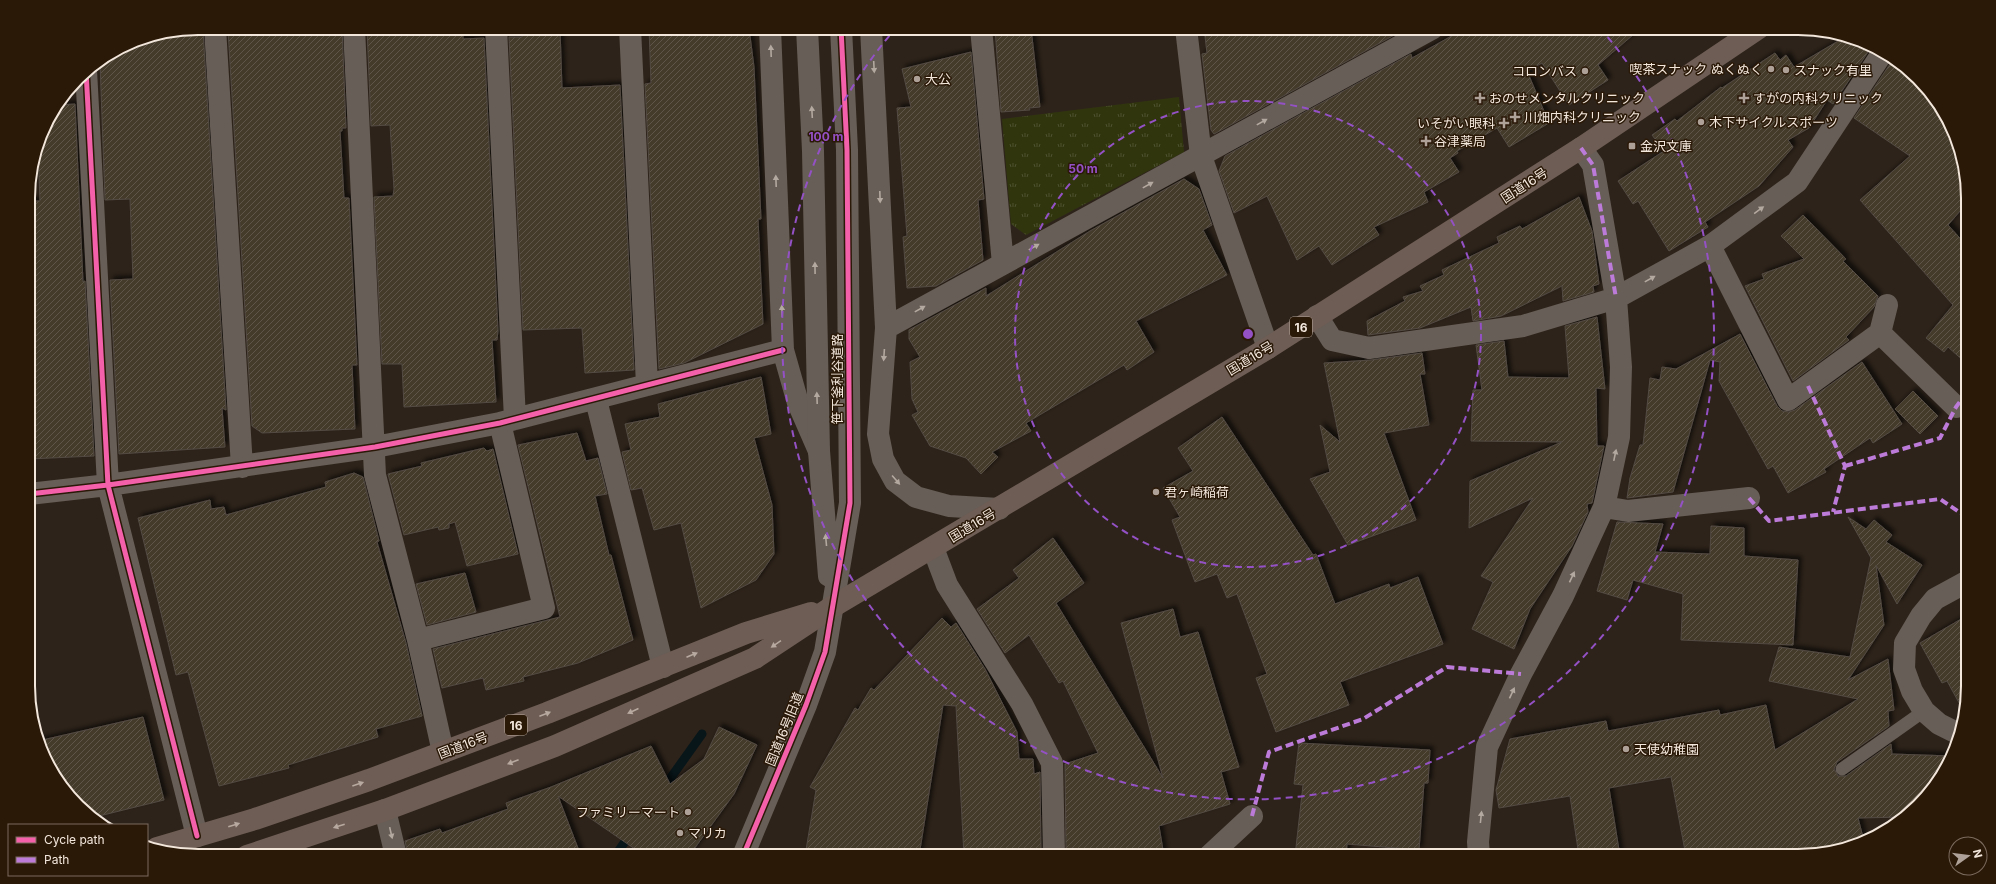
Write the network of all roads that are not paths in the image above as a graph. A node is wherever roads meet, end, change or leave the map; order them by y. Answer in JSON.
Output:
{"nodes":[{"id":1,"x":215,"y":35,"type":"edge"},
{"id":2,"x":354,"y":35,"type":"edge"},
{"id":3,"x":496,"y":35,"type":"edge"},
{"id":4,"x":630,"y":35,"type":"edge"},
{"id":5,"x":770,"y":35,"type":"edge"},
{"id":6,"x":807,"y":35,"type":"edge"},
{"id":7,"x":841,"y":35,"type":"edge"},
{"id":8,"x":871,"y":35,"type":"edge"},
{"id":9,"x":982,"y":35,"type":"edge"},
{"id":10,"x":1187,"y":35,"type":"edge"},
{"id":11,"x":1416,"y":35,"type":"edge"},
{"id":12,"x":1749,"y":35,"type":"edge"},
{"id":13,"x":1880,"y":57,"type":"edge"},
{"id":14,"x":86,"y":79,"type":"edge"},
{"id":15,"x":1580,"y":148,"type":"junction"},
{"id":16,"x":1200,"y":156,"type":"junction"},
{"id":17,"x":1710,"y":246,"type":"junction"},
{"id":18,"x":1003,"y":264,"type":"junction"},
{"id":19,"x":1616,"y":298,"type":"junction"},
{"id":20,"x":1887,"y":305,"type":"dead end"},
{"id":21,"x":1317,"y":316,"type":"junction"},
{"id":22,"x":886,"y":328,"type":"junction"},
{"id":23,"x":1880,"y":333,"type":"junction"},
{"id":24,"x":1268,"y":348,"type":"junction"},
{"id":25,"x":783,"y":350,"type":"junction"},
{"id":26,"x":647,"y":385,"type":"junction"},
{"id":27,"x":596,"y":400,"type":"junction"},
{"id":28,"x":1956,"y":407,"type":"dead end"},
{"id":29,"x":508,"y":421,"type":"junction"},
{"id":30,"x":375,"y":448,"type":"junction"},
{"id":31,"x":819,"y":451,"type":"junction"},
{"id":32,"x":242,"y":467,"type":"junction"},
{"id":33,"x":108,"y":485,"type":"junction"},
{"id":34,"x":35,"y":493,"type":"edge"},
{"id":35,"x":1749,"y":498,"type":"dead end"},
{"id":36,"x":1604,"y":507,"type":"junction"},
{"id":37,"x":998,"y":509,"type":"junction"},
{"id":38,"x":933,"y":548,"type":"junction"},
{"id":39,"x":1961,"y":585,"type":"edge"},
{"id":40,"x":832,"y":607,"type":"junction"},
{"id":41,"x":418,"y":640,"type":"junction"},
{"id":42,"x":663,"y":668,"type":"junction"},
{"id":43,"x":1924,"y":711,"type":"junction"},
{"id":44,"x":1954,"y":732,"type":"edge"},
{"id":45,"x":443,"y":752,"type":"junction"},
{"id":46,"x":1842,"y":769,"type":"dead end"},
{"id":47,"x":385,"y":810,"type":"junction"},
{"id":48,"x":1252,"y":816,"type":"dead end"},
{"id":49,"x":197,"y":836,"type":"junction"},
{"id":50,"x":165,"y":846,"type":"edge"},
{"id":51,"x":267,"y":849,"type":"edge"},
{"id":52,"x":394,"y":849,"type":"edge"},
{"id":53,"x":746,"y":849,"type":"edge"},
{"id":54,"x":1054,"y":849,"type":"edge"},
{"id":55,"x":1217,"y":849,"type":"edge"},
{"id":56,"x":1478,"y":849,"type":"edge"}],
"edges":[{"from":1,"to":32,"type":"street"},
{"from":2,"to":30,"type":"street"},
{"from":3,"to":29,"type":"street"},
{"from":4,"to":26,"type":"street"},
{"from":25,"to":5,"type":"street","one_way":true},
{"from":31,"to":6,"type":"street","name":"笹下釜利谷道路","one_way":true},
{"from":7,"to":40,"type":"street","name":"笹下釜利谷道路"},
{"from":8,"to":22,"type":"street","one_way":true},
{"from":9,"to":18,"type":"street"},
{"from":10,"to":16,"type":"street"},
{"from":16,"to":11,"type":"street","one_way":true},
{"from":12,"to":15,"type":"highway","name":"国道16号","number":"16"},
{"from":17,"to":13,"type":"street","one_way":true},
{"from":14,"to":33,"type":"street"},
{"from":15,"to":19,"type":"street"},
{"from":15,"to":21,"type":"highway","name":"国道16号","number":"16"},
{"from":18,"to":16,"type":"street","one_way":true},
{"from":16,"to":24,"type":"street"},
{"from":19,"to":17,"type":"street","one_way":true},
{"from":17,"to":23,"type":"street"},
{"from":22,"to":18,"type":"street","one_way":true},
{"from":19,"to":21,"type":"street"},
{"from":36,"to":19,"type":"street","one_way":true},
{"from":20,"to":23,"type":"street"},
{"from":21,"to":24,"type":"highway","name":"国道16号","number":"16"},
{"from":22,"to":37,"type":"street","one_way":true},
{"from":23,"to":28,"type":"street"},
{"from":24,"to":37,"type":"highway","name":"国道16号","number":"16"},
{"from":25,"to":26,"type":"street"},
{"from":25,"to":31,"type":"street"},
{"from":26,"to":27,"type":"street"},
{"from":27,"to":29,"type":"street"},
{"from":27,"to":42,"type":"street"},
{"from":29,"to":30,"type":"street"},
{"from":29,"to":41,"type":"street"},
{"from":30,"to":32,"type":"street"},
{"from":30,"to":41,"type":"street"},
{"from":40,"to":31,"type":"street","name":"笹下釜利谷道路","one_way":true},
{"from":32,"to":33,"type":"street"},
{"from":33,"to":34,"type":"street"},
{"from":33,"to":49,"type":"street"},
{"from":35,"to":36,"type":"street"},
{"from":56,"to":36,"type":"street","one_way":true},
{"from":37,"to":38,"type":"highway","name":"国道16号","number":"16"},
{"from":38,"to":40,"type":"highway","name":"国道16号","number":"16"},
{"from":38,"to":54,"type":"street"},
{"from":39,"to":43,"type":"street"},
{"from":42,"to":40,"type":"highway","name":"国道16号","number":"16","one_way":true},
{"from":40,"to":47,"type":"highway","name":"国道16号","number":"16","one_way":true},
{"from":40,"to":53,"type":"street","name":"国道16号旧道"},
{"from":41,"to":45,"type":"street"},
{"from":45,"to":42,"type":"highway","name":"国道16号","number":"16","one_way":true},
{"from":43,"to":44,"type":"street"},
{"from":43,"to":46,"type":"lane"},
{"from":49,"to":45,"type":"highway","name":"国道16号","number":"16","one_way":true},
{"from":47,"to":51,"type":"highway","name":"国道16号","number":"16","one_way":true},
{"from":47,"to":52,"type":"street","one_way":true},
{"from":48,"to":55,"type":"street"},
{"from":49,"to":50,"type":"highway","name":"国道16号","number":"16"}]}
